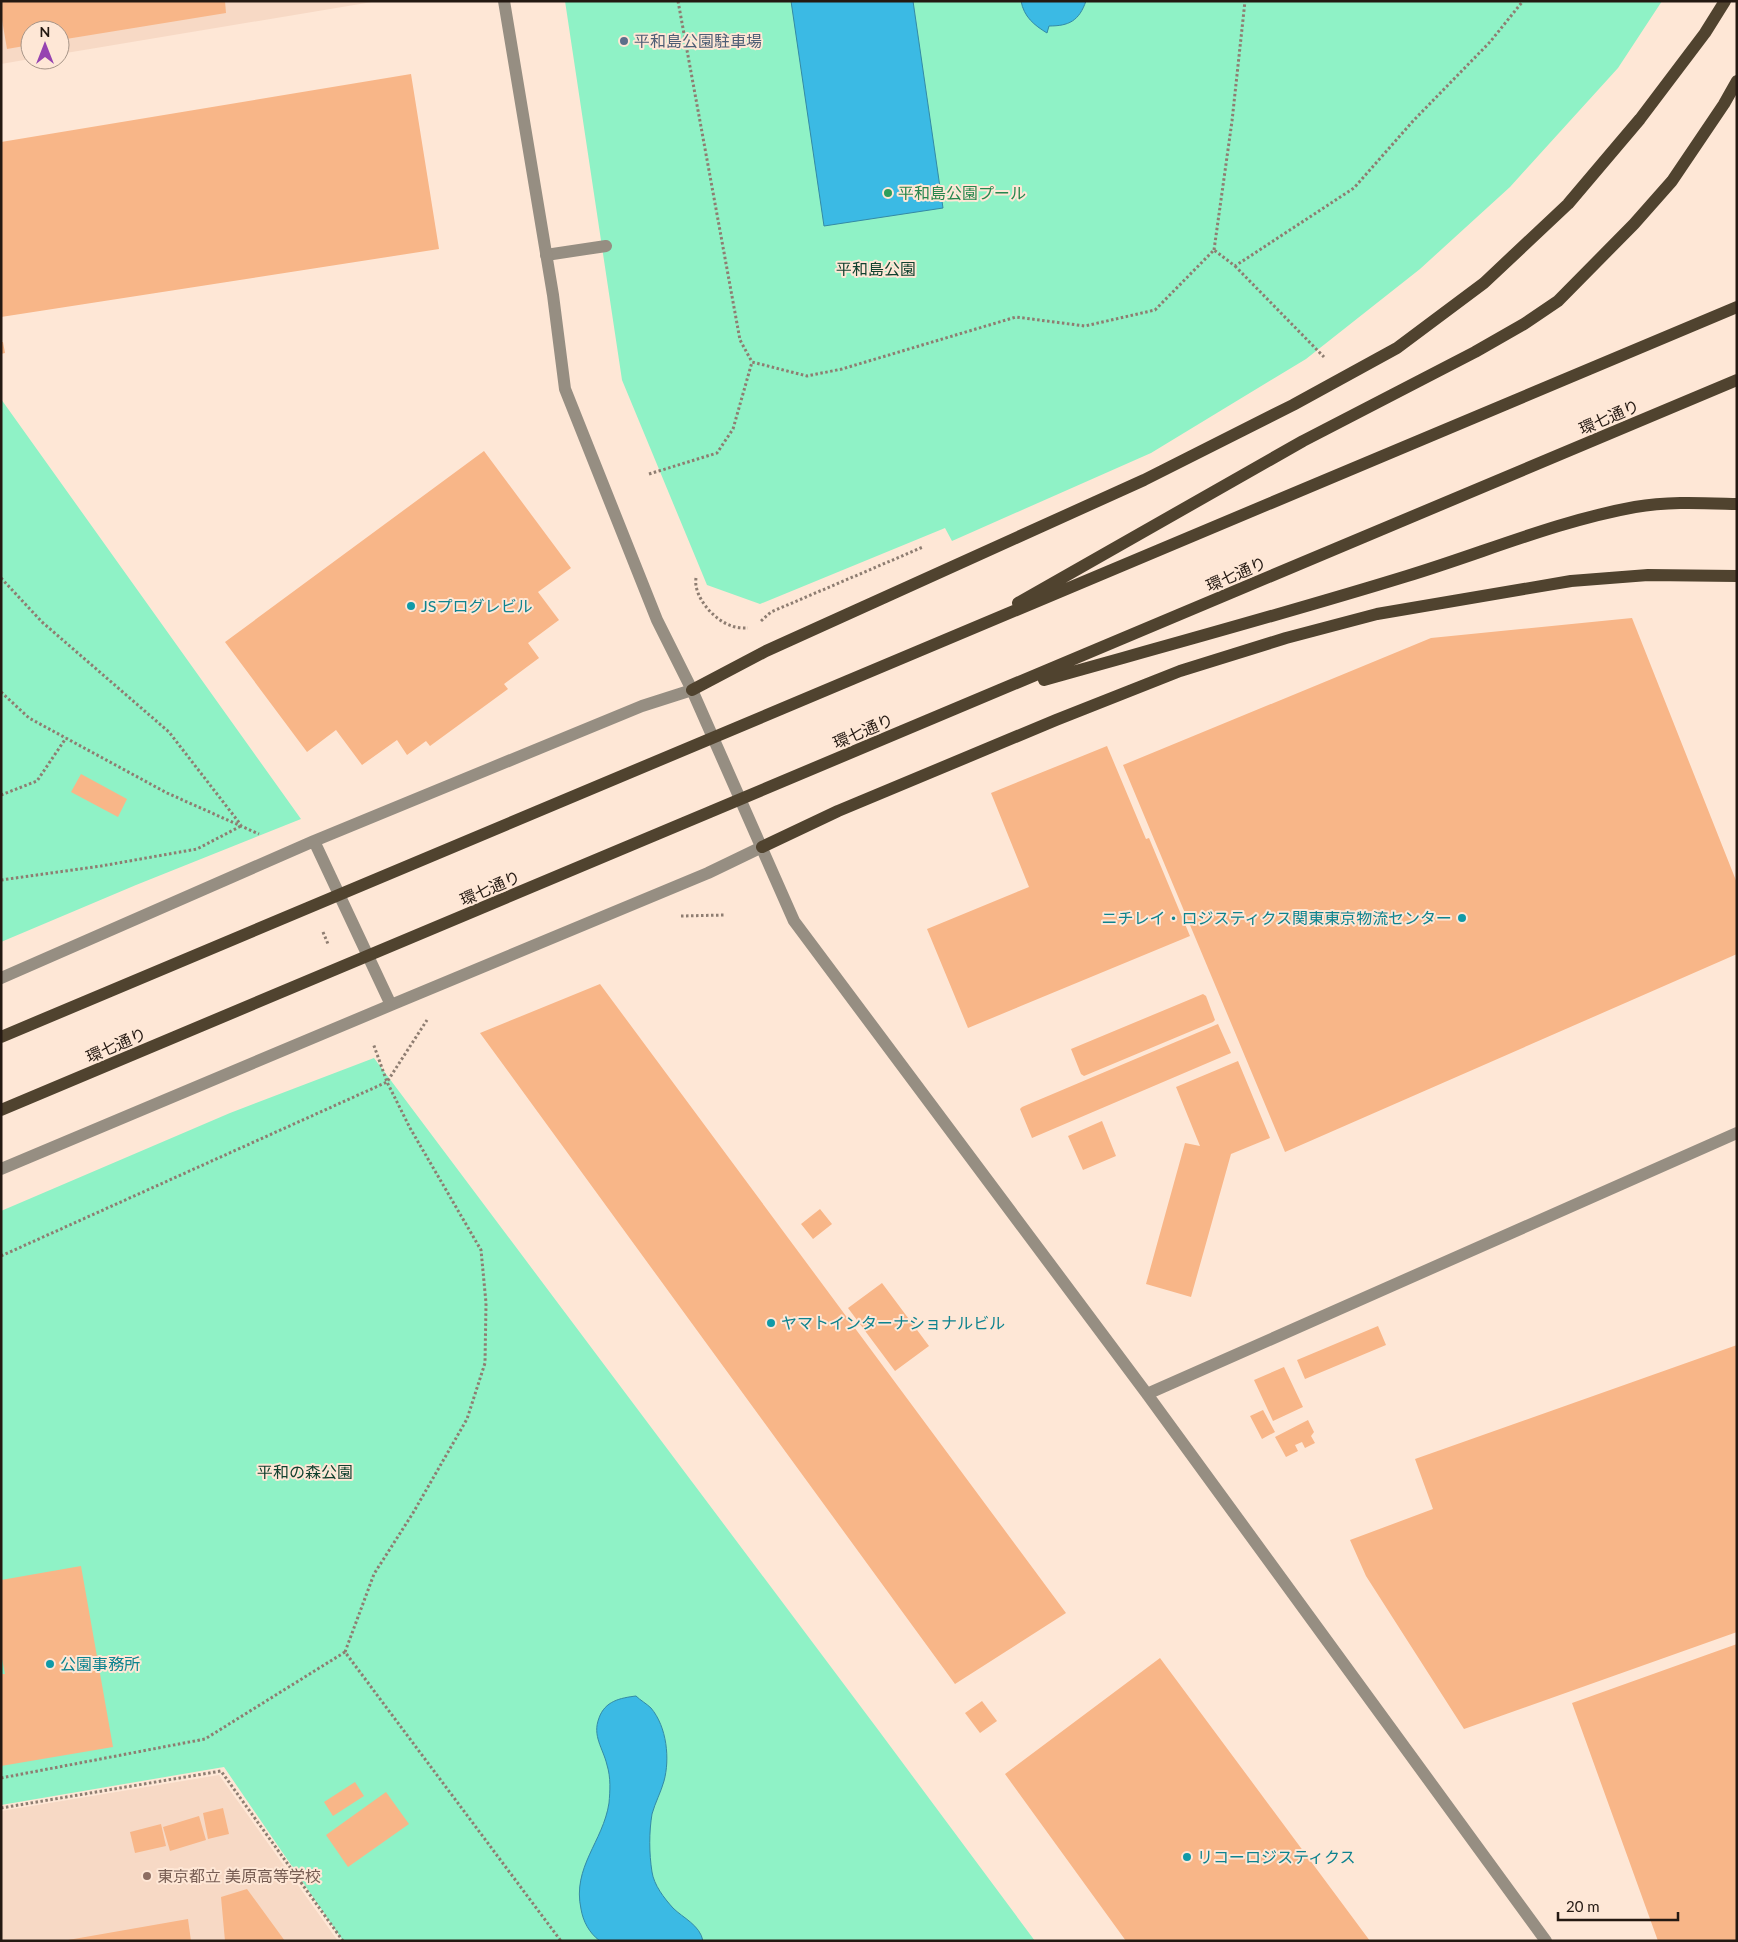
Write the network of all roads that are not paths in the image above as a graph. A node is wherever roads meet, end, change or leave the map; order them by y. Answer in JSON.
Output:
{"nodes":[{"id":1,"x":504,"y":1,"type":"edge"},
{"id":2,"x":1725,"y":1,"type":"edge"},
{"id":3,"x":1737,"y":81,"type":"edge"},
{"id":4,"x":606,"y":246,"type":"dead end"},
{"id":5,"x":546,"y":255,"type":"junction"},
{"id":6,"x":1737,"y":307,"type":"edge"},
{"id":7,"x":1737,"y":380,"type":"edge"},
{"id":8,"x":1737,"y":504,"type":"edge"},
{"id":9,"x":1737,"y":576,"type":"edge"},
{"id":10,"x":968,"y":631,"type":"junction"},
{"id":11,"x":692,"y":690,"type":"junction"},
{"id":12,"x":991,"y":695,"type":"junction"},
{"id":13,"x":314,"y":840,"type":"junction"},
{"id":14,"x":762,"y":847,"type":"junction"},
{"id":15,"x":1,"y":978,"type":"edge"},
{"id":16,"x":391,"y":1005,"type":"junction"},
{"id":17,"x":1,"y":1037,"type":"edge"},
{"id":18,"x":1,"y":1110,"type":"edge"},
{"id":19,"x":1737,"y":1133,"type":"edge"},
{"id":20,"x":1,"y":1169,"type":"edge"},
{"id":21,"x":1147,"y":1394,"type":"junction"},
{"id":22,"x":1546,"y":1941,"type":"edge"}],
"edges":[{"from":1,"to":5,"type":"street"},
{"from":2,"to":11,"type":"main road"},
{"from":3,"to":10,"type":"main road"},
{"from":4,"to":5,"type":"street"},
{"from":5,"to":11,"type":"street"},
{"from":6,"to":10,"type":"main road"},
{"from":7,"to":12,"type":"main road","name":"環七通り"},
{"from":8,"to":12,"type":"main road"},
{"from":9,"to":14,"type":"main road"},
{"from":10,"to":17,"type":"main road"},
{"from":11,"to":13,"type":"street"},
{"from":11,"to":14,"type":"street"},
{"from":12,"to":18,"type":"main road","name":"環七通り"},
{"from":13,"to":15,"type":"street"},
{"from":13,"to":16,"type":"street"},
{"from":14,"to":16,"type":"street"},
{"from":14,"to":21,"type":"street"},
{"from":16,"to":20,"type":"street"},
{"from":19,"to":21,"type":"street"},
{"from":21,"to":22,"type":"street"}]}
